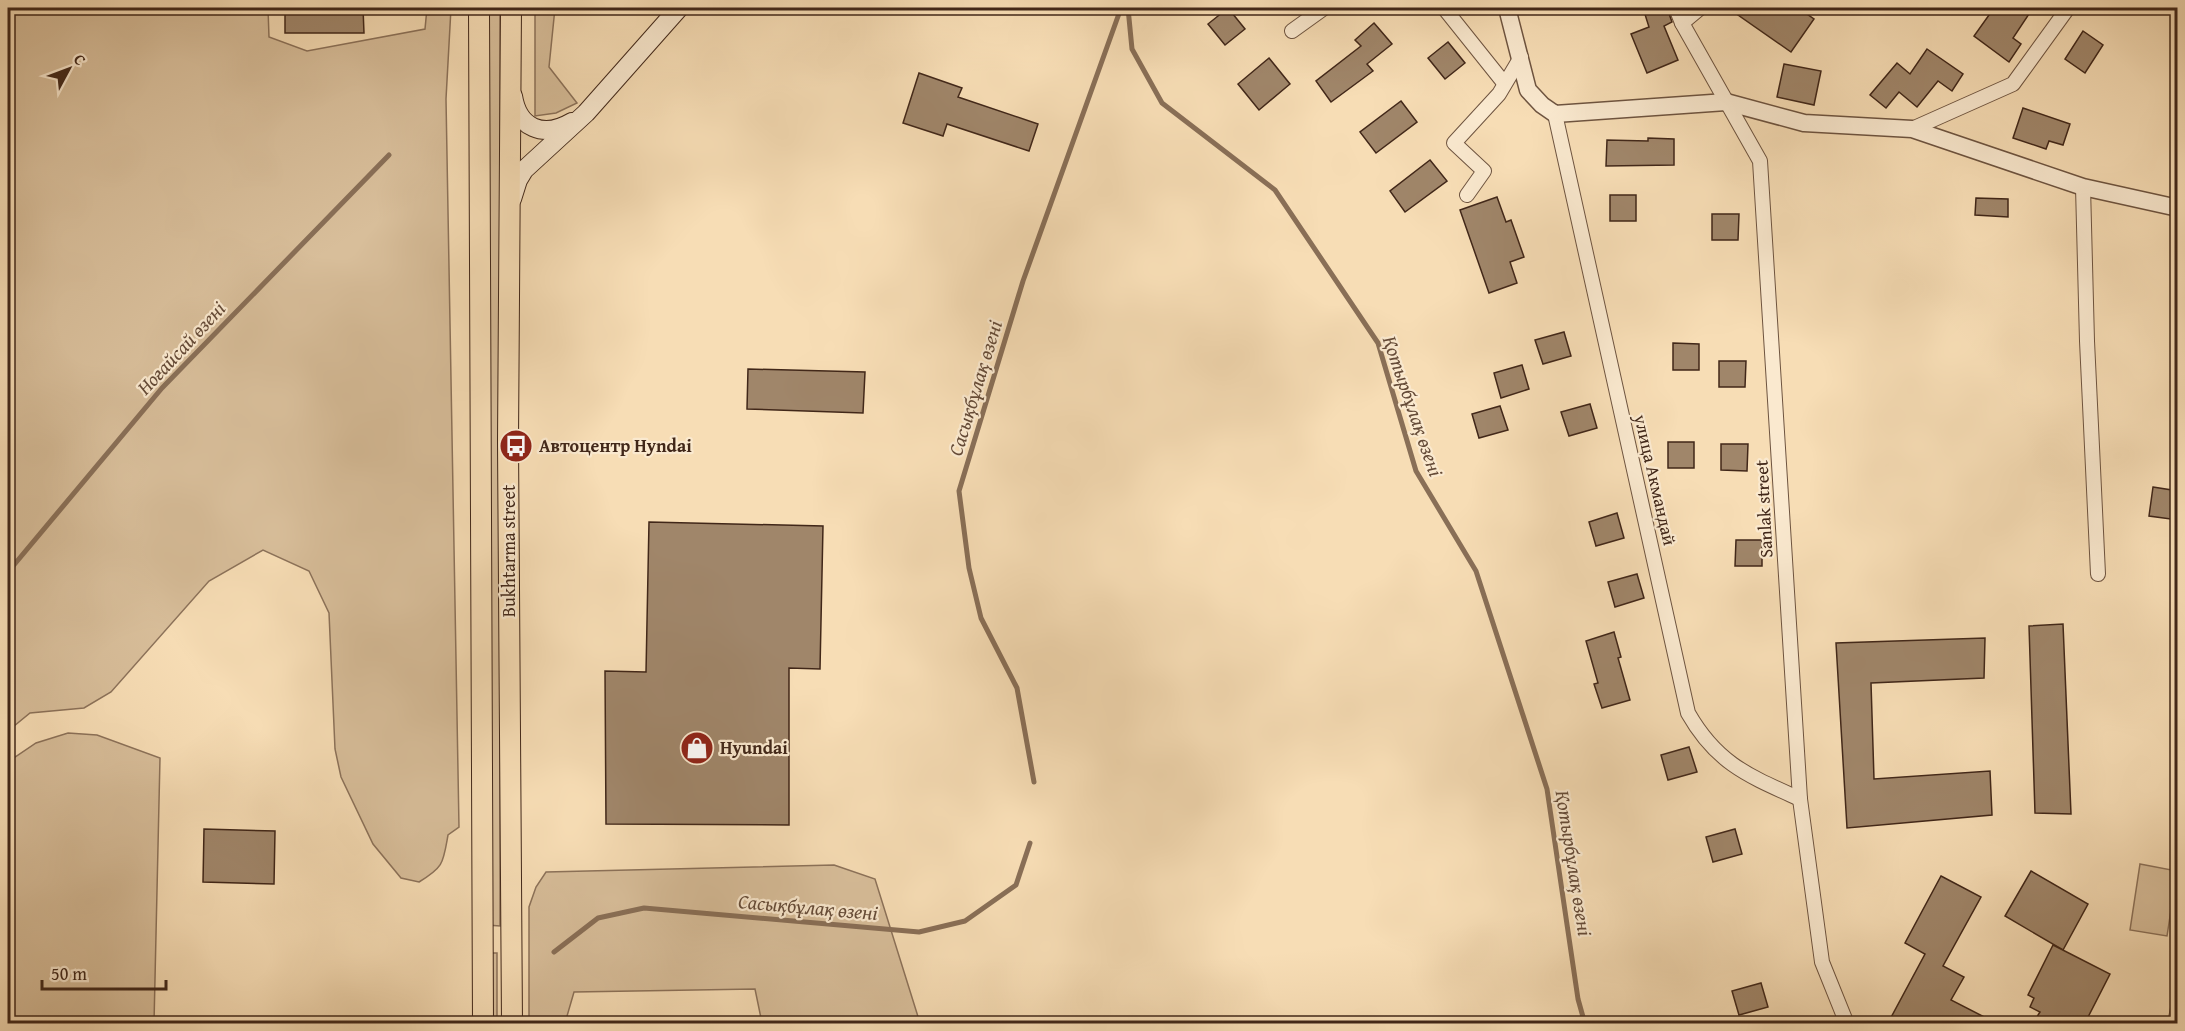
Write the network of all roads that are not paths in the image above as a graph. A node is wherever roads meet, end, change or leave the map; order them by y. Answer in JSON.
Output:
{"nodes":[{"id":1,"x":479,"y":8,"type":"edge"},
{"id":2,"x":511,"y":8,"type":"edge"},
{"id":3,"x":679,"y":8,"type":"edge"},
{"id":4,"x":1324,"y":8,"type":"edge"},
{"id":5,"x":1444,"y":8,"type":"edge"},
{"id":6,"x":1507,"y":8,"type":"edge"},
{"id":7,"x":1676,"y":8,"type":"edge"},
{"id":8,"x":1700,"y":8,"type":"edge"},
{"id":9,"x":2068,"y":8,"type":"edge"},
{"id":10,"x":1682,"y":23,"type":"junction"},
{"id":11,"x":1292,"y":31,"type":"dead end"},
{"id":12,"x":1521,"y":57,"type":"junction"},
{"id":13,"x":1504,"y":83,"type":"junction"},
{"id":14,"x":512,"y":90,"type":"junction"},
{"id":15,"x":1726,"y":102,"type":"junction"},
{"id":16,"x":586,"y":113,"type":"junction"},
{"id":17,"x":1555,"y":114,"type":"junction"},
{"id":18,"x":1912,"y":129,"type":"junction"},
{"id":19,"x":2083,"y":187,"type":"junction"},
{"id":20,"x":1467,"y":195,"type":"dead end"},
{"id":21,"x":512,"y":203,"type":"junction"},
{"id":22,"x":2178,"y":208,"type":"edge"},
{"id":23,"x":2098,"y":574,"type":"dead end"},
{"id":24,"x":1800,"y":799,"type":"junction"},
{"id":25,"x":483,"y":931,"type":"junction"},
{"id":26,"x":511,"y":931,"type":"junction"},
{"id":27,"x":2178,"y":1008,"type":"edge"},
{"id":28,"x":483,"y":1023,"type":"edge"},
{"id":29,"x":512,"y":1023,"type":"edge"},
{"id":30,"x":1847,"y":1023,"type":"edge"},
{"id":31,"x":2175,"y":1023,"type":"edge"}],
"edges":[{"from":1,"to":25,"type":"main road","name":"Bukhtarma street"},
{"from":2,"to":14,"type":"main road","name":"Bukhtarma street"},
{"from":3,"to":16,"type":"main road"},
{"from":4,"to":11,"type":"street"},
{"from":5,"to":13,"type":"street"},
{"from":6,"to":12,"type":"street"},
{"from":7,"to":10,"type":"street","name":"Sanlak street"},
{"from":8,"to":10,"type":"street"},
{"from":9,"to":18,"type":"street"},
{"from":10,"to":15,"type":"street","name":"Sanlak street"},
{"from":12,"to":13,"type":"street"},
{"from":12,"to":17,"type":"street"},
{"from":13,"to":20,"type":"street"},
{"from":14,"to":16,"type":"main road"},
{"from":14,"to":21,"type":"main road","name":"Bukhtarma street"},
{"from":15,"to":17,"type":"street"},
{"from":15,"to":18,"type":"street"},
{"from":15,"to":24,"type":"street","name":"Sanlak street"},
{"from":16,"to":21,"type":"main road"},
{"from":17,"to":24,"type":"street","name":"улица Акмандай"},
{"from":18,"to":19,"type":"street"},
{"from":19,"to":22,"type":"street"},
{"from":19,"to":23,"type":"street"},
{"from":21,"to":26,"type":"main road","name":"Bukhtarma street"},
{"from":24,"to":30,"type":"street","name":"Sanlak street"},
{"from":25,"to":26,"type":"main road"},
{"from":25,"to":28,"type":"main road","name":"Bukhtarma street"},
{"from":26,"to":29,"type":"main road","name":"Bukhtarma street"},
{"from":27,"to":31,"type":"street"}]}
